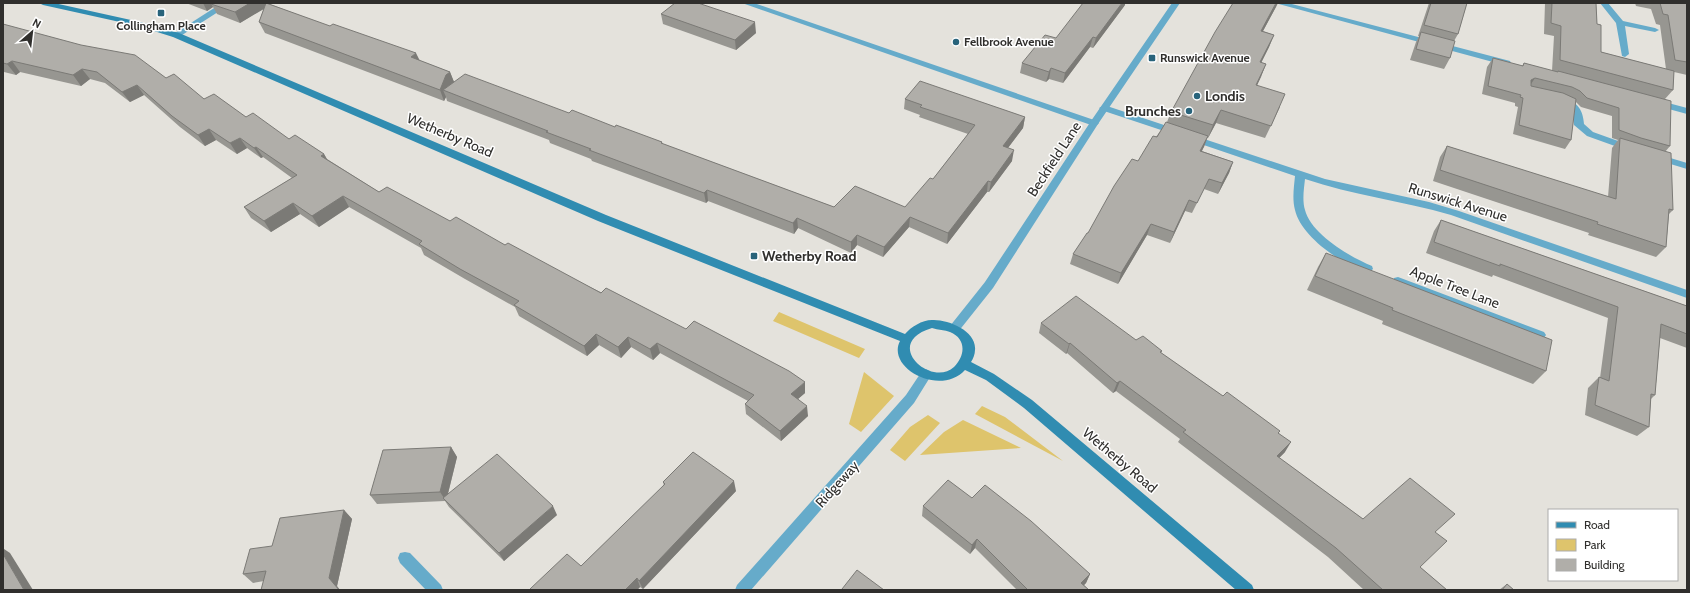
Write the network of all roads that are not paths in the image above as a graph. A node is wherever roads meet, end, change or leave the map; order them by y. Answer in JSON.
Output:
{"nodes":[{"id":1,"x":43,"y":3,"type":"edge"},
{"id":2,"x":228,"y":3,"type":"edge"},
{"id":3,"x":746,"y":3,"type":"edge"},
{"id":4,"x":1176,"y":3,"type":"edge"},
{"id":5,"x":1279,"y":3,"type":"edge"},
{"id":6,"x":1604,"y":3,"type":"edge"},
{"id":7,"x":1620,"y":24,"type":"junction"},
{"id":8,"x":1655,"y":30,"type":"dead end"},
{"id":9,"x":176,"y":35,"type":"junction"},
{"id":10,"x":1625,"y":54,"type":"dead end"},
{"id":11,"x":1518,"y":66,"type":"edge"},
{"id":12,"x":1550,"y":97,"type":"edge"},
{"id":13,"x":1648,"y":100,"type":"edge"},
{"id":14,"x":1104,"y":108,"type":"junction"},
{"id":15,"x":1687,"y":111,"type":"edge"},
{"id":16,"x":1094,"y":123,"type":"junction"},
{"id":17,"x":1636,"y":150,"type":"edge"},
{"id":18,"x":1650,"y":155,"type":"edge"},
{"id":19,"x":1687,"y":166,"type":"edge"},
{"id":20,"x":1300,"y":174,"type":"junction"},
{"id":21,"x":1687,"y":294,"type":"edge"},
{"id":22,"x":954,"y":329,"type":"junction"},
{"id":23,"x":1540,"y":335,"type":"edge"},
{"id":24,"x":906,"y":339,"type":"junction"},
{"id":25,"x":966,"y":365,"type":"junction"},
{"id":26,"x":926,"y":374,"type":"junction"},
{"id":27,"x":405,"y":558,"type":"dead end"},
{"id":28,"x":436,"y":590,"type":"edge"},
{"id":29,"x":742,"y":590,"type":"edge"},
{"id":30,"x":1247,"y":590,"type":"edge"}],
"edges":[{"from":1,"to":9,"type":"main road","name":"Wetherby Road"},
{"from":2,"to":9,"type":"street"},
{"from":3,"to":16,"type":"street"},
{"from":4,"to":14,"type":"street","name":"Beckfield Lane"},
{"from":5,"to":11,"type":"street"},
{"from":6,"to":7,"type":"street"},
{"from":7,"to":8,"type":"street"},
{"from":7,"to":10,"type":"street"},
{"from":9,"to":24,"type":"main road","name":"Wetherby Road"},
{"from":12,"to":17,"type":"street"},
{"from":13,"to":15,"type":"street"},
{"from":14,"to":16,"type":"street","name":"Beckfield Lane"},
{"from":14,"to":20,"type":"street","name":"Runswick Avenue"},
{"from":16,"to":22,"type":"street","name":"Beckfield Lane"},
{"from":18,"to":19,"type":"street"},
{"from":20,"to":21,"type":"street","name":"Runswick Avenue"},
{"from":20,"to":23,"type":"street","name":"Apple Tree Lane"},
{"from":22,"to":24,"type":"main road"},
{"from":22,"to":25,"type":"main road"},
{"from":24,"to":26,"type":"main road"},
{"from":25,"to":26,"type":"main road"},
{"from":25,"to":30,"type":"main road","name":"Wetherby Road"},
{"from":26,"to":29,"type":"street","name":"Ridgeway"},
{"from":27,"to":28,"type":"street"}]}
